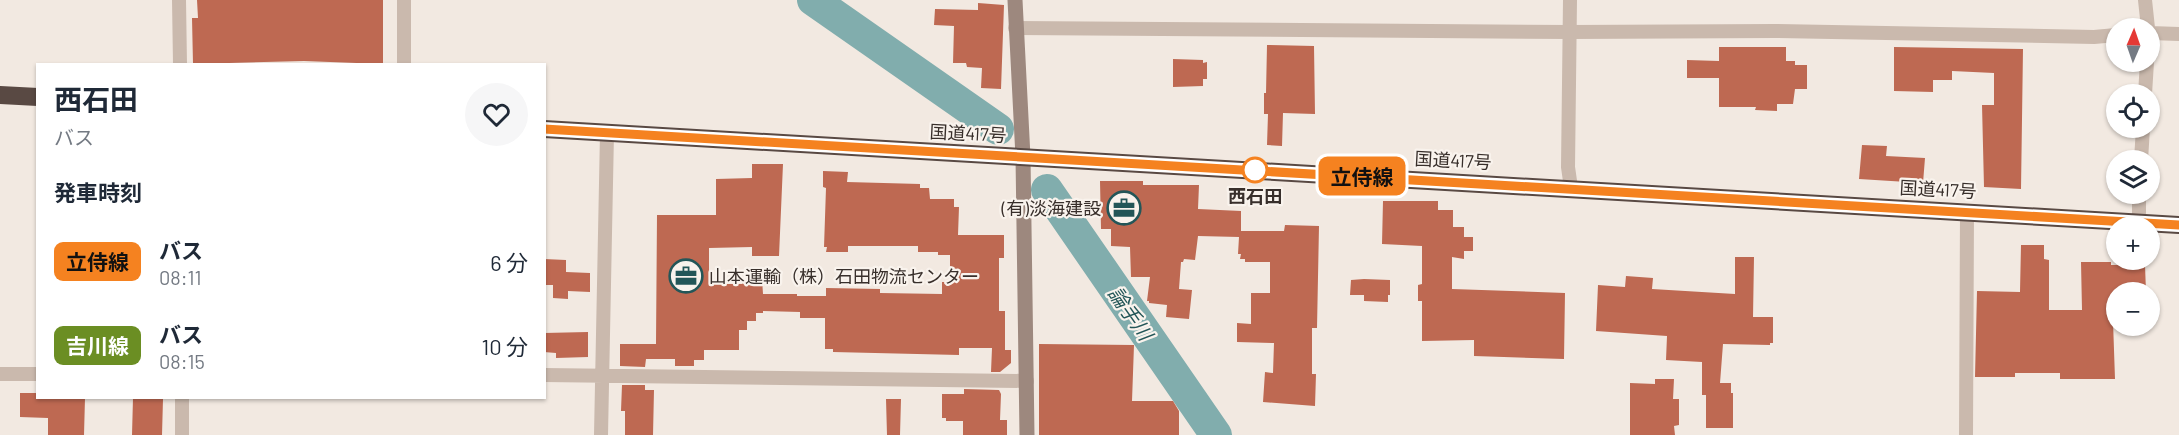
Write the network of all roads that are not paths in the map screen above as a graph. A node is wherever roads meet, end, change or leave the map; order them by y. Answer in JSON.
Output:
{"nodes":[{"id":1,"x":179,"y":0,"type":"edge"},
{"id":2,"x":404,"y":0,"type":"edge"},
{"id":3,"x":1015,"y":0,"type":"edge"},
{"id":4,"x":1570,"y":0,"type":"edge"},
{"id":5,"x":2145,"y":0,"type":"edge"},
{"id":6,"x":2147,"y":18,"type":"edge"},
{"id":7,"x":1015,"y":28,"type":"junction"},
{"id":8,"x":1570,"y":32,"type":"junction"},
{"id":9,"x":2160,"y":33,"type":"edge"},
{"id":10,"x":2179,"y":34,"type":"edge"},
{"id":11,"x":2106,"y":36,"type":"edge"},
{"id":12,"x":180,"y":63,"type":"edge"},
{"id":13,"x":404,"y":63,"type":"edge"},
{"id":14,"x":0,"y":95,"type":"edge"},
{"id":15,"x":36,"y":97,"type":"edge"},
{"id":16,"x":546,"y":129,"type":"edge"},
{"id":17,"x":607,"y":133,"type":"junction"},
{"id":18,"x":1023,"y":157,"type":"junction"},
{"id":19,"x":1571,"y":188,"type":"junction"},
{"id":20,"x":1966,"y":212,"type":"junction"},
{"id":21,"x":2106,"y":220,"type":"edge"},
{"id":22,"x":2160,"y":224,"type":"edge"},
{"id":23,"x":2179,"y":225,"type":"edge"},
{"id":24,"x":0,"y":374,"type":"edge"},
{"id":25,"x":36,"y":374,"type":"edge"},
{"id":26,"x":546,"y":375,"type":"edge"},
{"id":27,"x":601,"y":375,"type":"junction"},
{"id":28,"x":1027,"y":381,"type":"junction"},
{"id":29,"x":182,"y":399,"type":"edge"},
{"id":30,"x":182,"y":435,"type":"edge"},
{"id":31,"x":601,"y":435,"type":"edge"},
{"id":32,"x":1026,"y":435,"type":"edge"},
{"id":33,"x":1966,"y":435,"type":"edge"}],
"edges":[{"from":1,"to":12,"type":"street"},
{"from":2,"to":13,"type":"street"},
{"from":3,"to":7,"type":"street"},
{"from":4,"to":8,"type":"street"},
{"from":5,"to":6,"type":"street"},
{"from":7,"to":8,"type":"street"},
{"from":7,"to":18,"type":"street"},
{"from":8,"to":11,"type":"street"},
{"from":8,"to":19,"type":"street"},
{"from":9,"to":10,"type":"street"},
{"from":14,"to":15,"type":"highway"},
{"from":16,"to":17,"type":"highway","name":"国道417号"},
{"from":17,"to":18,"type":"highway","name":"国道417号"},
{"from":17,"to":27,"type":"street"},
{"from":18,"to":19,"type":"highway","name":"国道417号"},
{"from":18,"to":28,"type":"street"},
{"from":19,"to":20,"type":"highway","name":"国道417号"},
{"from":20,"to":21,"type":"highway","name":"国道417号"},
{"from":20,"to":33,"type":"street"},
{"from":22,"to":23,"type":"highway","name":"国道417号"},
{"from":24,"to":25,"type":"street"},
{"from":26,"to":27,"type":"street"},
{"from":27,"to":28,"type":"street"},
{"from":27,"to":31,"type":"street"},
{"from":28,"to":32,"type":"street"},
{"from":29,"to":30,"type":"street"}]}
